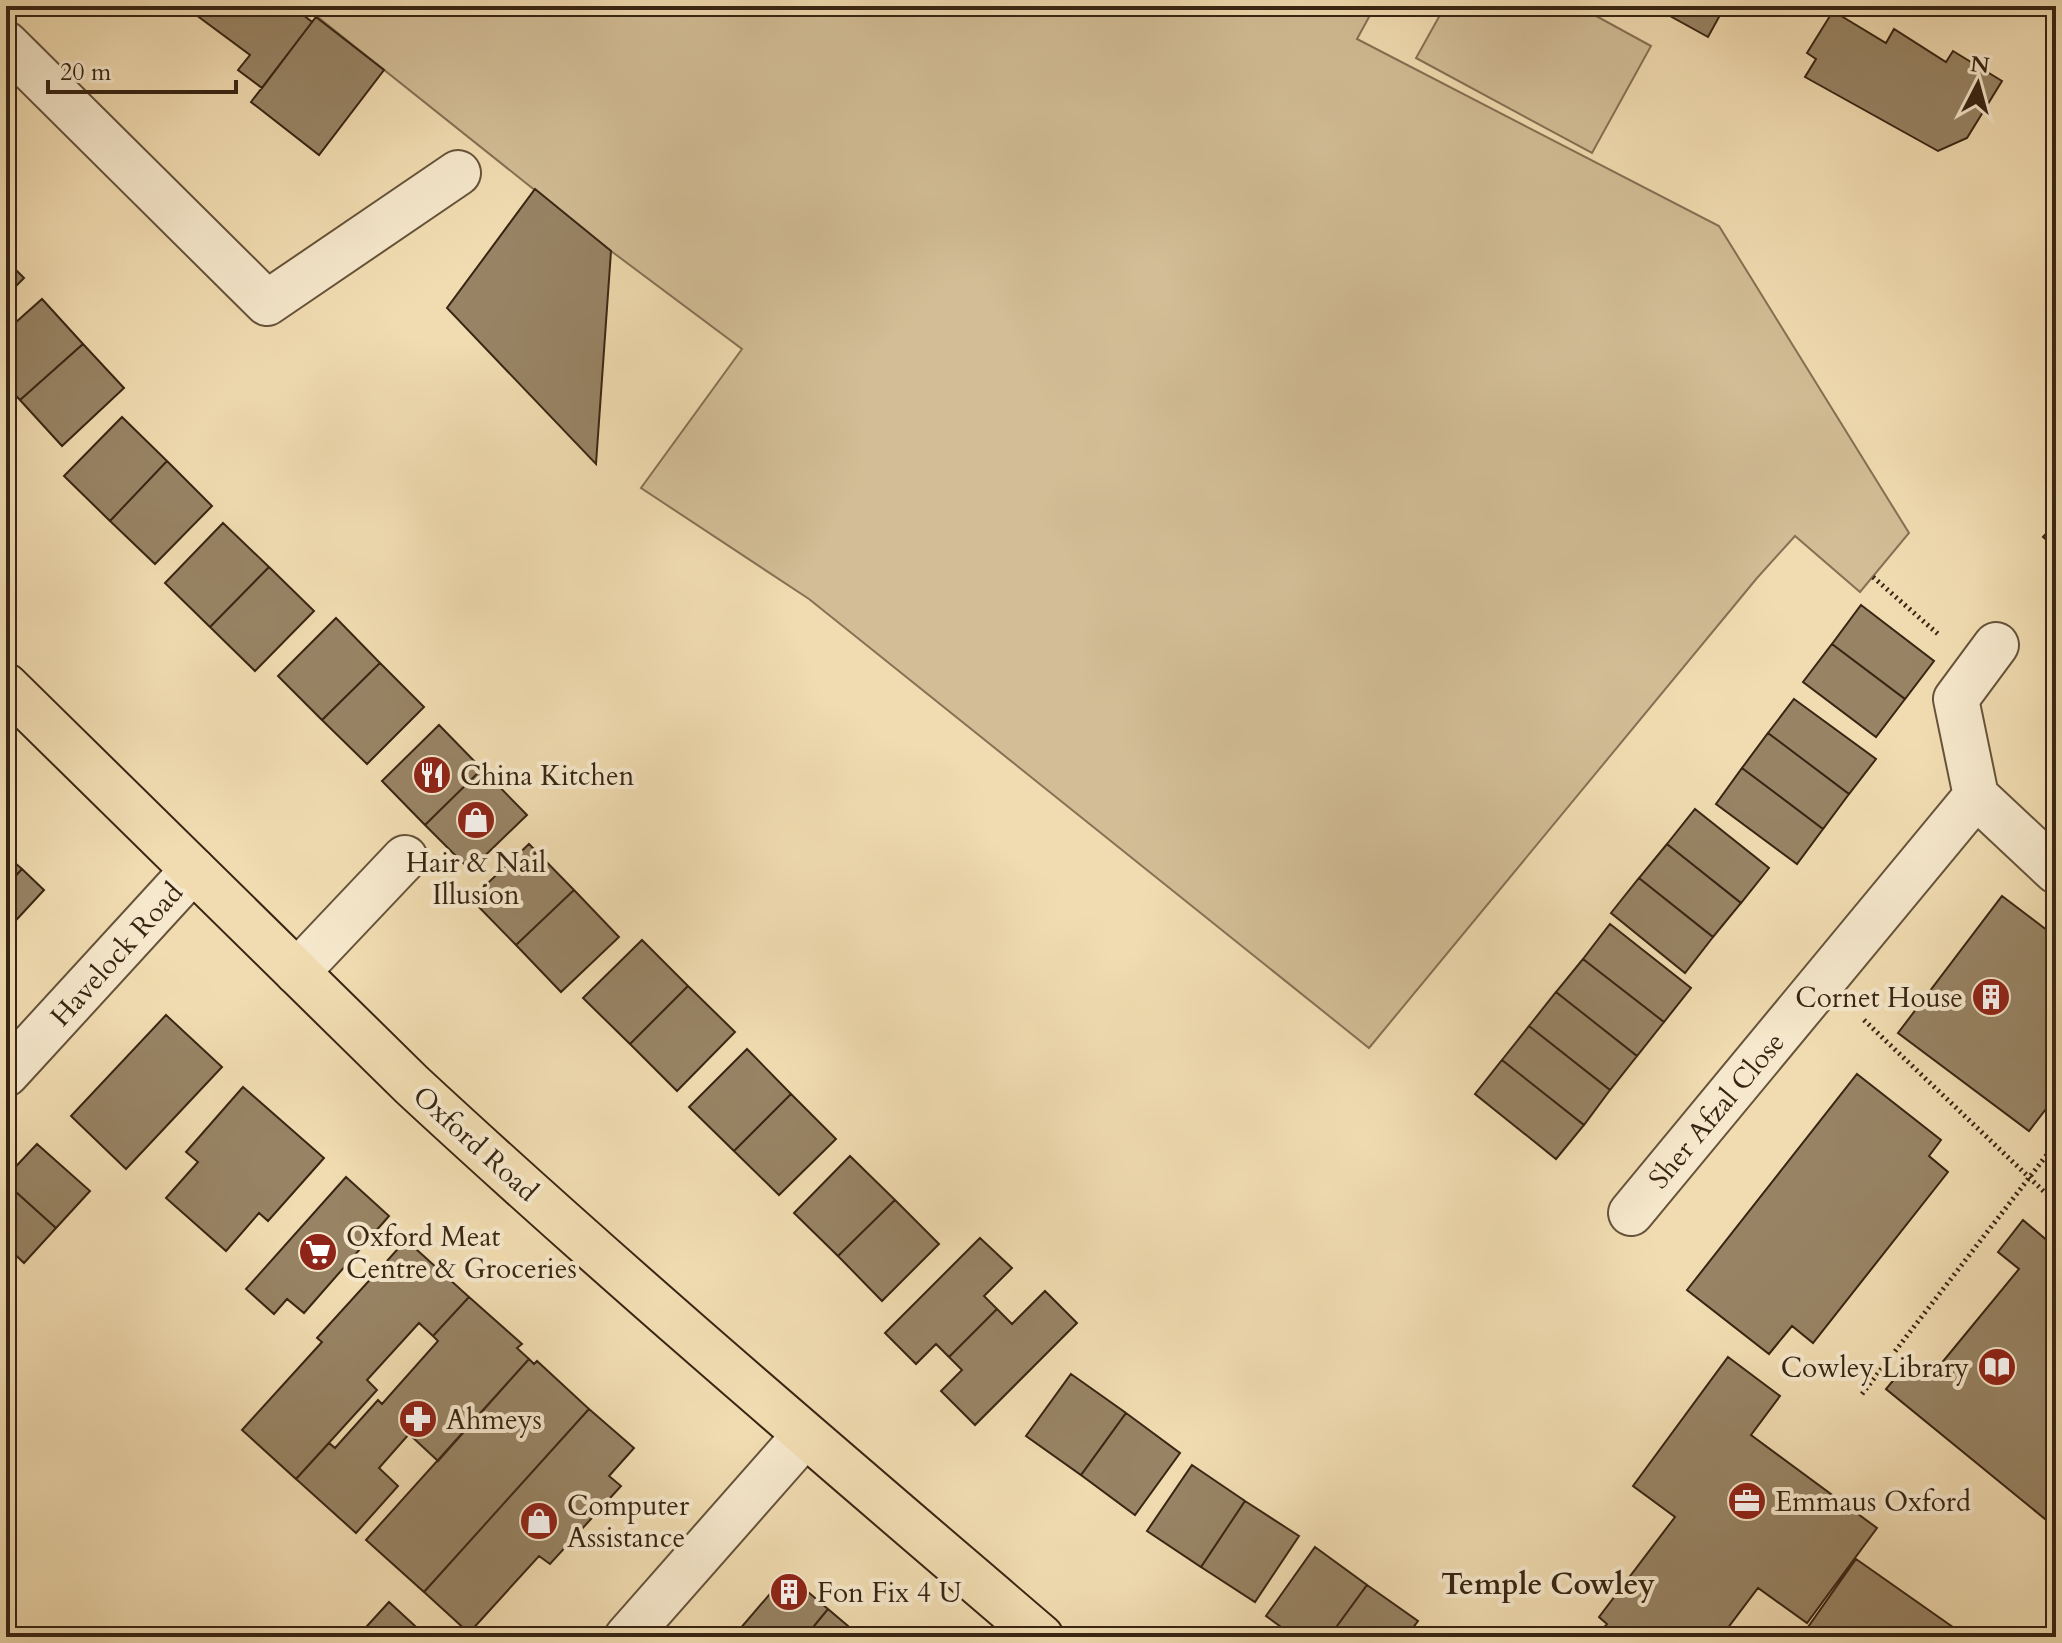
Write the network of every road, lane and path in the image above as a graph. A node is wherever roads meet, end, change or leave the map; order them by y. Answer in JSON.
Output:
{"nodes":[{"id":1,"x":6,"y":44,"type":"edge"},
{"id":2,"x":458,"y":173,"type":"dead end"},
{"id":3,"x":1873,"y":577,"type":"dead end"},
{"id":4,"x":1987,"y":657,"type":"joint"},
{"id":5,"x":6,"y":686,"type":"edge"},
{"id":6,"x":1976,"y":796,"type":"junction"},
{"id":7,"x":405,"y":858,"type":"dead end"},
{"id":8,"x":193,"y":870,"type":"junction"},
{"id":9,"x":2056,"y":871,"type":"edge"},
{"id":10,"x":297,"y":972,"type":"junction"},
{"id":11,"x":1823,"y":981,"type":"junction"},
{"id":12,"x":6,"y":1074,"type":"edge"},
{"id":13,"x":2056,"y":1143,"type":"edge"},
{"id":14,"x":2029,"y":1178,"type":"junction"},
{"id":15,"x":2056,"y":1203,"type":"edge"},
{"id":16,"x":1631,"y":1213,"type":"dead end"},
{"id":17,"x":1862,"y":1394,"type":"dead end"},
{"id":18,"x":805,"y":1435,"type":"junction"},
{"id":19,"x":627,"y":1637,"type":"edge"},
{"id":20,"x":1041,"y":1637,"type":"edge"}],
"edges":[{"from":1,"to":2,"type":"street"},
{"from":3,"to":4,"type":"path"},
{"from":4,"to":6,"type":"street"},
{"from":5,"to":8,"type":"main road","name":"Oxford Road"},
{"from":6,"to":9,"type":"street"},
{"from":6,"to":11,"type":"street","name":"Sher Afzal Close"},
{"from":7,"to":10,"type":"street"},
{"from":8,"to":10,"type":"main road","name":"Oxford Road"},
{"from":8,"to":12,"type":"street","name":"Havelock Road"},
{"from":10,"to":18,"type":"main road","name":"Oxford Road"},
{"from":11,"to":14,"type":"path"},
{"from":11,"to":16,"type":"street","name":"Sher Afzal Close"},
{"from":13,"to":14,"type":"path"},
{"from":14,"to":15,"type":"path"},
{"from":14,"to":17,"type":"path"},
{"from":18,"to":19,"type":"street"},
{"from":18,"to":20,"type":"main road","name":"Oxford Road"}]}
